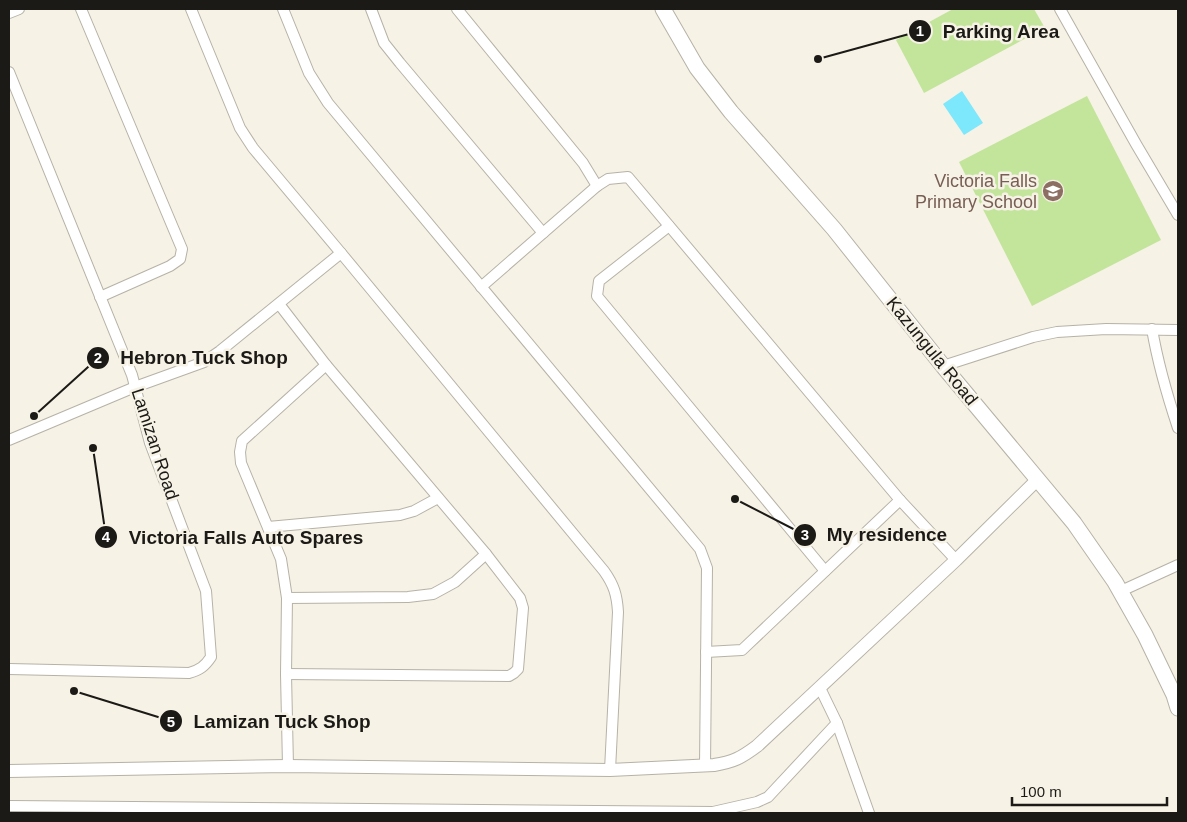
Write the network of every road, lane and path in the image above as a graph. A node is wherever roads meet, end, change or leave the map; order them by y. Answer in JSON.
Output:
{"nodes":[{"id":1,"x":19,"y":9,"type":"edge"},
{"id":2,"x":81,"y":9,"type":"edge"},
{"id":3,"x":191,"y":9,"type":"edge"},
{"id":4,"x":283,"y":9,"type":"edge"},
{"id":5,"x":371,"y":9,"type":"edge"},
{"id":6,"x":457,"y":9,"type":"edge"},
{"id":7,"x":664,"y":9,"type":"edge"},
{"id":8,"x":1060,"y":9,"type":"edge"},
{"id":9,"x":9,"y":13,"type":"edge"},
{"id":10,"x":9,"y":72,"type":"edge"},
{"id":11,"x":597,"y":186,"type":"junction"},
{"id":12,"x":1178,"y":215,"type":"edge"},
{"id":13,"x":670,"y":226,"type":"junction"},
{"id":14,"x":543,"y":233,"type":"junction"},
{"id":15,"x":341,"y":253,"type":"junction"},
{"id":16,"x":481,"y":287,"type":"junction"},
{"id":17,"x":100,"y":297,"type":"junction"},
{"id":18,"x":279,"y":304,"type":"junction"},
{"id":19,"x":1152,"y":329,"type":"junction"},
{"id":20,"x":1178,"y":330,"type":"edge"},
{"id":21,"x":326,"y":365,"type":"junction"},
{"id":22,"x":943,"y":366,"type":"junction"},
{"id":23,"x":135,"y":387,"type":"junction"},
{"id":24,"x":1178,"y":428,"type":"edge"},
{"id":25,"x":9,"y":440,"type":"edge"},
{"id":26,"x":1037,"y":480,"type":"junction"},
{"id":27,"x":438,"y":498,"type":"junction"},
{"id":28,"x":900,"y":500,"type":"junction"},
{"id":29,"x":268,"y":527,"type":"junction"},
{"id":30,"x":486,"y":554,"type":"junction"},
{"id":31,"x":956,"y":560,"type":"junction"},
{"id":32,"x":1178,"y":565,"type":"edge"},
{"id":33,"x":825,"y":571,"type":"junction"},
{"id":34,"x":1121,"y":591,"type":"junction"},
{"id":35,"x":287,"y":598,"type":"junction"},
{"id":36,"x":706,"y":652,"type":"junction"},
{"id":37,"x":9,"y":669,"type":"edge"},
{"id":38,"x":286,"y":674,"type":"junction"},
{"id":39,"x":820,"y":688,"type":"junction"},
{"id":40,"x":1178,"y":708,"type":"edge"},
{"id":41,"x":838,"y":723,"type":"junction"},
{"id":42,"x":288,"y":766,"type":"junction"},
{"id":43,"x":705,"y":766,"type":"junction"},
{"id":44,"x":610,"y":770,"type":"junction"},
{"id":45,"x":9,"y":771,"type":"edge"},
{"id":46,"x":9,"y":806,"type":"edge"},
{"id":47,"x":869,"y":813,"type":"edge"}],
"edges":[{"from":1,"to":9,"type":"street"},
{"from":2,"to":17,"type":"street"},
{"from":3,"to":15,"type":"street"},
{"from":4,"to":16,"type":"street"},
{"from":5,"to":14,"type":"street"},
{"from":6,"to":11,"type":"street"},
{"from":7,"to":22,"type":"main road","name":"Kazungula Road"},
{"from":8,"to":12,"type":"street"},
{"from":10,"to":17,"type":"street","name":"Lamizan Road"},
{"from":11,"to":13,"type":"street"},
{"from":11,"to":14,"type":"street"},
{"from":13,"to":28,"type":"street"},
{"from":13,"to":33,"type":"street"},
{"from":14,"to":16,"type":"street"},
{"from":15,"to":18,"type":"street"},
{"from":15,"to":44,"type":"street"},
{"from":16,"to":36,"type":"street"},
{"from":17,"to":23,"type":"street","name":"Lamizan Road"},
{"from":18,"to":21,"type":"street"},
{"from":18,"to":23,"type":"street"},
{"from":19,"to":20,"type":"street"},
{"from":19,"to":22,"type":"street"},
{"from":19,"to":24,"type":"street"},
{"from":21,"to":27,"type":"street"},
{"from":21,"to":29,"type":"street"},
{"from":22,"to":26,"type":"main road","name":"Kazungula Road"},
{"from":23,"to":25,"type":"street"},
{"from":23,"to":37,"type":"street","name":"Lamizan Road"},
{"from":26,"to":31,"type":"street"},
{"from":26,"to":34,"type":"main road","name":"Kazungula Road"},
{"from":27,"to":29,"type":"street"},
{"from":27,"to":30,"type":"street"},
{"from":28,"to":31,"type":"street"},
{"from":28,"to":33,"type":"street"},
{"from":29,"to":35,"type":"street"},
{"from":30,"to":35,"type":"street"},
{"from":30,"to":38,"type":"street"},
{"from":31,"to":39,"type":"street"},
{"from":32,"to":34,"type":"street"},
{"from":33,"to":36,"type":"street"},
{"from":34,"to":40,"type":"main road","name":"Kazungula Road"},
{"from":35,"to":38,"type":"street"},
{"from":36,"to":43,"type":"street"},
{"from":38,"to":42,"type":"street"},
{"from":39,"to":41,"type":"street"},
{"from":39,"to":43,"type":"street"},
{"from":41,"to":46,"type":"street"},
{"from":41,"to":47,"type":"street"},
{"from":42,"to":44,"type":"street"},
{"from":42,"to":45,"type":"street"},
{"from":43,"to":44,"type":"street"}]}
